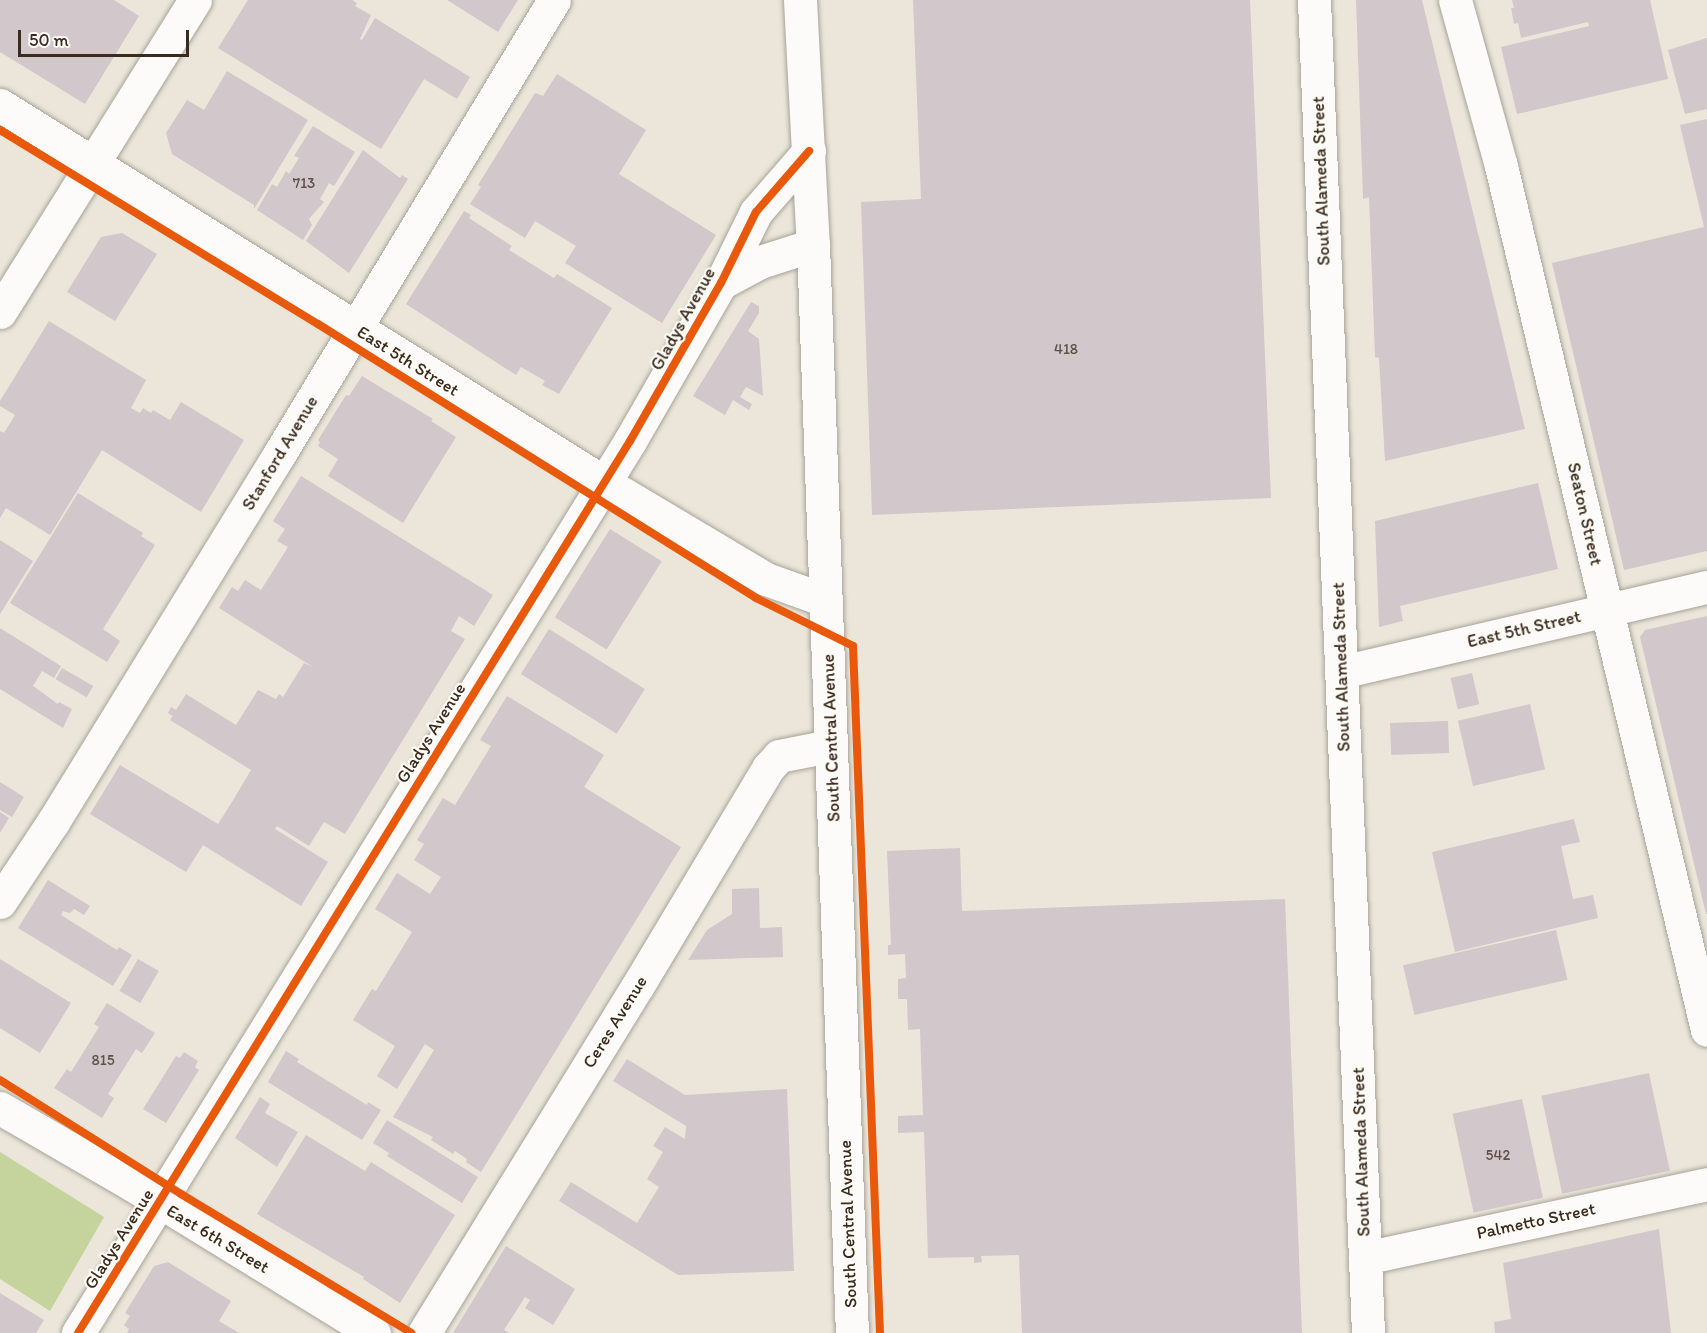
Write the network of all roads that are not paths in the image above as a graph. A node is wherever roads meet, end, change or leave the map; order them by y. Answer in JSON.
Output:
{"nodes":[{"id":1,"x":195,"y":0,"type":"edge"},
{"id":2,"x":554,"y":0,"type":"edge"},
{"id":3,"x":800,"y":0,"type":"edge"},
{"id":4,"x":1314,"y":0,"type":"edge"},
{"id":5,"x":1455,"y":0,"type":"edge"},
{"id":6,"x":0,"y":105,"type":"edge"},
{"id":7,"x":809,"y":151,"type":"junction"},
{"id":8,"x":93,"y":163,"type":"junction"},
{"id":9,"x":813,"y":245,"type":"junction"},
{"id":10,"x":721,"y":283,"type":"junction"},
{"id":11,"x":0,"y":312,"type":"edge"},
{"id":12,"x":356,"y":328,"type":"junction"},
{"id":13,"x":604,"y":483,"type":"junction"},
{"id":14,"x":1707,"y":587,"type":"edge"},
{"id":15,"x":825,"y":600,"type":"junction"},
{"id":16,"x":1608,"y":610,"type":"junction"},
{"id":17,"x":1341,"y":672,"type":"junction"},
{"id":18,"x":831,"y":746,"type":"junction"},
{"id":19,"x":0,"y":902,"type":"edge"},
{"id":20,"x":1707,"y":1030,"type":"edge"},
{"id":21,"x":0,"y":1108,"type":"edge"},
{"id":22,"x":1707,"y":1184,"type":"edge"},
{"id":23,"x":159,"y":1203,"type":"junction"},
{"id":24,"x":1365,"y":1258,"type":"junction"},
{"id":25,"x":78,"y":1333,"type":"edge"},
{"id":26,"x":374,"y":1333,"type":"edge"},
{"id":27,"x":424,"y":1333,"type":"edge"},
{"id":28,"x":852,"y":1333,"type":"edge"},
{"id":29,"x":1368,"y":1333,"type":"edge"}],
"edges":[{"from":1,"to":8,"type":"street"},
{"from":2,"to":12,"type":"street","name":"Stanford Avenue"},
{"from":3,"to":7,"type":"street","name":"South Central Avenue"},
{"from":4,"to":17,"type":"street","name":"South Alameda Street"},
{"from":5,"to":16,"type":"street","name":"Seaton Street"},
{"from":6,"to":8,"type":"street","name":"East 5th Street"},
{"from":7,"to":9,"type":"street","name":"South Central Avenue"},
{"from":7,"to":10,"type":"street","name":"Gladys Avenue"},
{"from":8,"to":11,"type":"street"},
{"from":8,"to":12,"type":"street","name":"East 5th Street"},
{"from":9,"to":10,"type":"street","name":"Gladys Avenue"},
{"from":9,"to":15,"type":"street","name":"South Central Avenue"},
{"from":10,"to":13,"type":"street","name":"Gladys Avenue"},
{"from":12,"to":13,"type":"street","name":"East 5th Street"},
{"from":12,"to":19,"type":"street","name":"Stanford Avenue"},
{"from":13,"to":15,"type":"street","name":"East 5th Street"},
{"from":13,"to":23,"type":"street","name":"Gladys Avenue"},
{"from":14,"to":16,"type":"street","name":"East 5th Street"},
{"from":15,"to":18,"type":"street","name":"South Central Avenue"},
{"from":16,"to":17,"type":"street","name":"East 5th Street"},
{"from":16,"to":20,"type":"street","name":"Seaton Street"},
{"from":17,"to":24,"type":"street","name":"South Alameda Street"},
{"from":18,"to":27,"type":"street","name":"Ceres Avenue"},
{"from":18,"to":28,"type":"street","name":"South Central Avenue"},
{"from":21,"to":23,"type":"street","name":"East 6th Street"},
{"from":22,"to":24,"type":"street","name":"Palmetto Street"},
{"from":23,"to":25,"type":"street","name":"Gladys Avenue"},
{"from":23,"to":26,"type":"street","name":"East 6th Street"},
{"from":24,"to":29,"type":"street","name":"South Alameda Street"}]}
